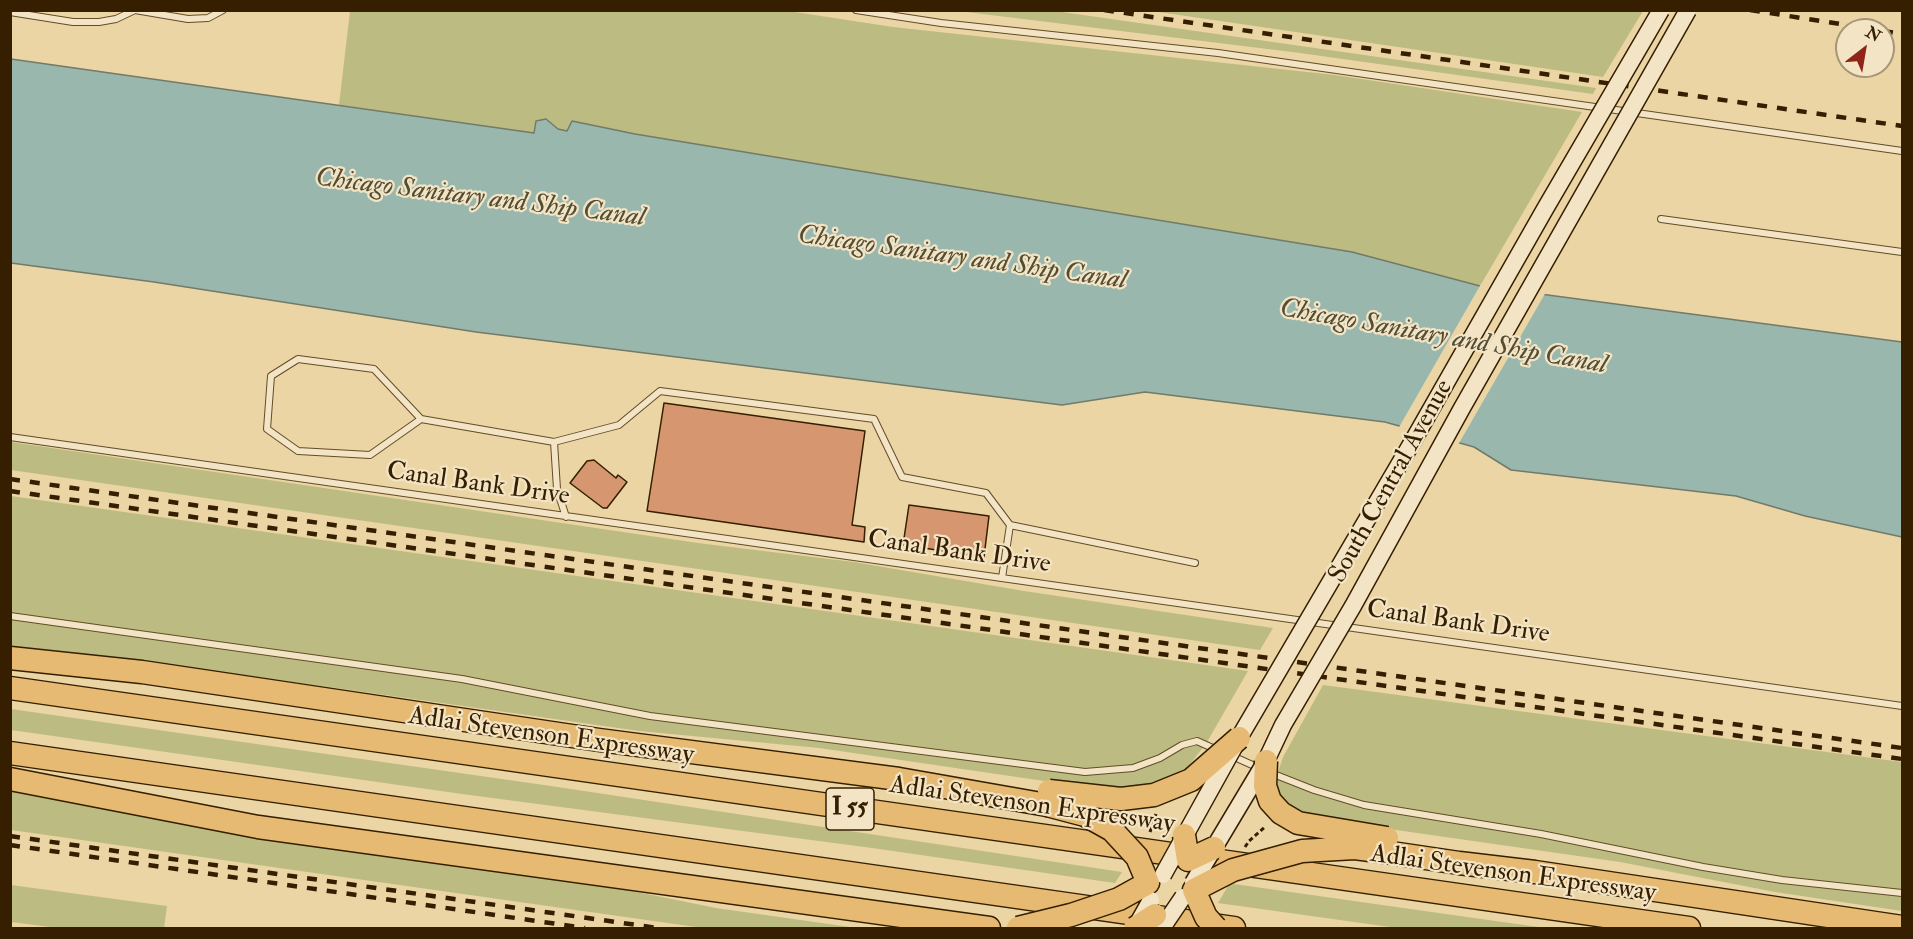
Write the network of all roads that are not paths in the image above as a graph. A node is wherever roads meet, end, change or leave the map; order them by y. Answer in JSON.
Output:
{"nodes":[{"id":1,"x":135,"y":10,"type":"edge"},
{"id":2,"x":223,"y":10,"type":"edge"},
{"id":3,"x":856,"y":10,"type":"edge"},
{"id":4,"x":1661,"y":10,"type":"edge"},
{"id":5,"x":1688,"y":10,"type":"edge"},
{"id":6,"x":10,"y":12,"type":"edge"},
{"id":7,"x":1902,"y":151,"type":"edge"},
{"id":8,"x":1661,"y":219,"type":"dead end"},
{"id":9,"x":1902,"y":252,"type":"edge"},
{"id":10,"x":421,"y":419,"type":"junction"},
{"id":11,"x":10,"y":437,"type":"edge"},
{"id":12,"x":554,"y":442,"type":"junction"},
{"id":13,"x":566,"y":517,"type":"junction"},
{"id":14,"x":1010,"y":525,"type":"junction"},
{"id":15,"x":1195,"y":563,"type":"dead end"},
{"id":16,"x":1002,"y":578,"type":"junction"},
{"id":17,"x":10,"y":615,"type":"edge"},
{"id":18,"x":10,"y":658,"type":"edge"},
{"id":19,"x":10,"y":688,"type":"edge"},
{"id":20,"x":1902,"y":706,"type":"edge"},
{"id":21,"x":1239,"y":738,"type":"junction"},
{"id":22,"x":10,"y":753,"type":"edge"},
{"id":23,"x":1266,"y":761,"type":"junction"},
{"id":24,"x":10,"y":779,"type":"edge"},
{"id":25,"x":1048,"y":798,"type":"junction"},
{"id":26,"x":1184,"y":835,"type":"junction"},
{"id":27,"x":1386,"y":845,"type":"junction"},
{"id":28,"x":1214,"y":848,"type":"junction"},
{"id":29,"x":1188,"y":860,"type":"junction"},
{"id":30,"x":1190,"y":890,"type":"junction"},
{"id":31,"x":1902,"y":893,"type":"edge"},
{"id":32,"x":1156,"y":905,"type":"edge"},
{"id":33,"x":1902,"y":927,"type":"edge"},
{"id":34,"x":989,"y":928,"type":"edge"},
{"id":35,"x":1018,"y":928,"type":"edge"},
{"id":36,"x":1135,"y":928,"type":"edge"},
{"id":37,"x":1216,"y":928,"type":"edge"},
{"id":38,"x":1234,"y":928,"type":"edge"},
{"id":39,"x":1689,"y":928,"type":"edge"}],
"edges":[{"from":1,"to":2,"type":"lane"},
{"from":1,"to":6,"type":"lane"},
{"from":3,"to":7,"type":"lane"},
{"from":4,"to":21,"type":"main road","name":"South Central Avenue","bridge":true},
{"from":5,"to":23,"type":"main road","name":"South Central Avenue","bridge":true},
{"from":8,"to":9,"type":"lane"},
{"from":10,"to":10,"type":"lane"},
{"from":10,"to":12,"type":"lane"},
{"from":11,"to":13,"type":"lane","name":"Canal Bank Drive"},
{"from":12,"to":13,"type":"lane"},
{"from":12,"to":14,"type":"lane"},
{"from":13,"to":16,"type":"lane","name":"Canal Bank Drive"},
{"from":14,"to":15,"type":"lane"},
{"from":14,"to":16,"type":"lane"},
{"from":16,"to":20,"type":"lane","name":"Canal Bank Drive"},
{"from":17,"to":31,"type":"lane"},
{"from":18,"to":25,"type":"highway"},
{"from":19,"to":39,"type":"highway","name":"Adlai Stevenson Expressway","number":"I 55"},
{"from":21,"to":25,"type":"highway","bridge":true},
{"from":21,"to":26,"type":"main road","name":"South Central Avenue","bridge":true},
{"from":22,"to":38,"type":"highway"},
{"from":23,"to":27,"type":"highway","bridge":true},
{"from":23,"to":28,"type":"main road","name":"South Central Avenue","bridge":true},
{"from":24,"to":34,"type":"highway"},
{"from":25,"to":32,"type":"highway","bridge":true},
{"from":26,"to":29,"type":"highway","bridge":true},
{"from":26,"to":32,"type":"main road","name":"South Central Avenue","bridge":true},
{"from":27,"to":30,"type":"highway","bridge":true},
{"from":27,"to":33,"type":"highway"},
{"from":28,"to":29,"type":"highway","bridge":true},
{"from":28,"to":30,"type":"main road","name":"South Central Avenue","bridge":true},
{"from":29,"to":30,"type":"highway"},
{"from":29,"to":32,"type":"highway"},
{"from":30,"to":32,"type":"highway","bridge":true},
{"from":30,"to":37,"type":"highway","bridge":true},
{"from":32,"to":35,"type":"highway","bridge":true},
{"from":32,"to":36,"type":"highway","bridge":true}]}
